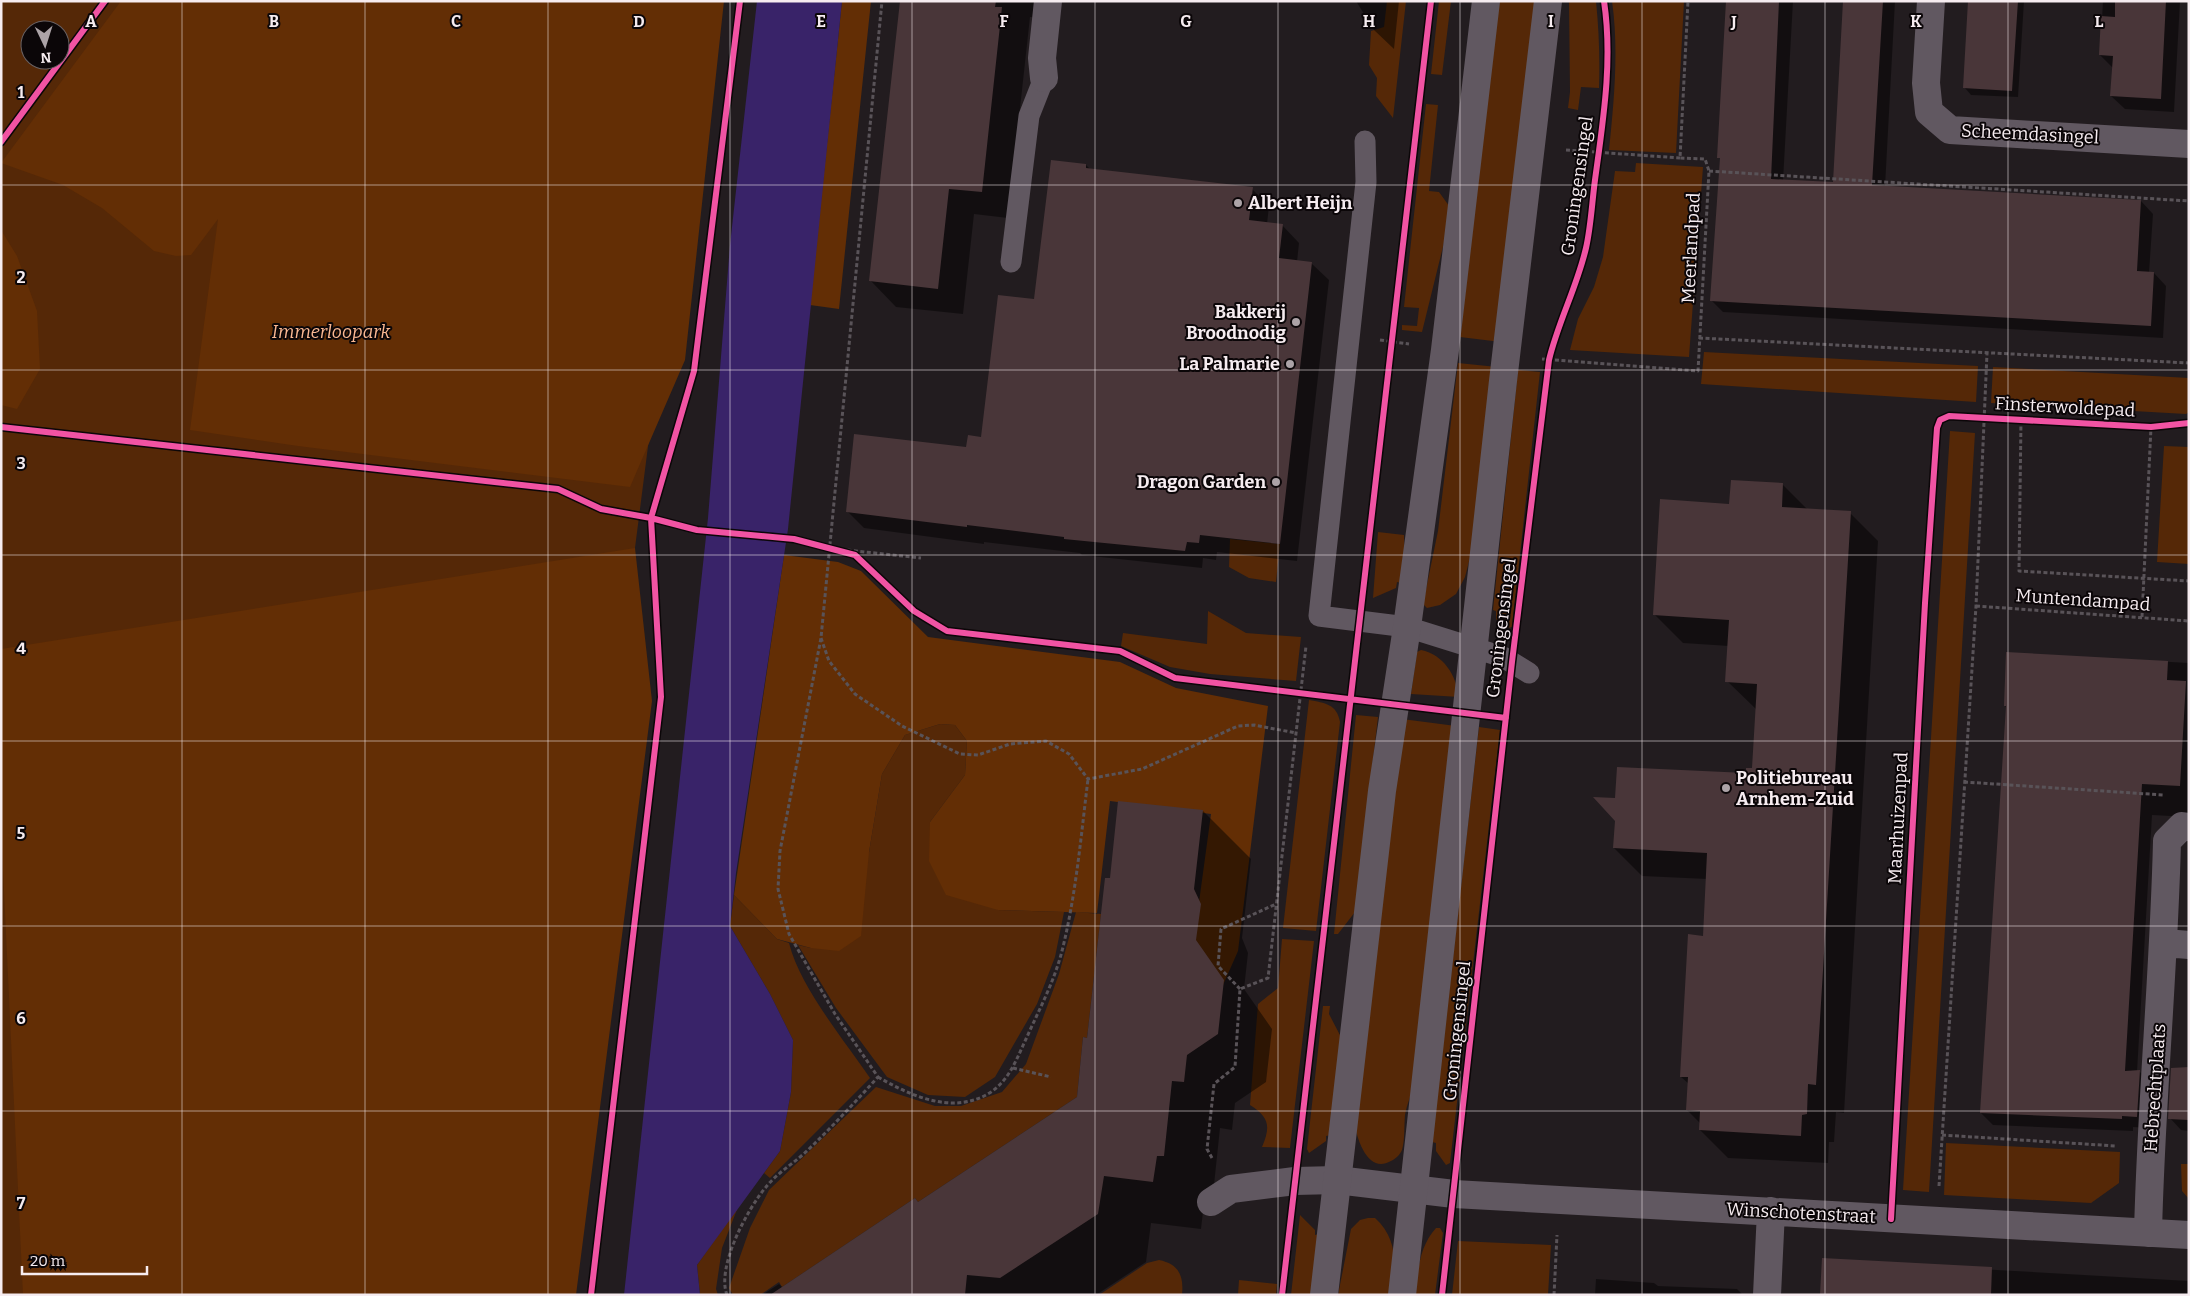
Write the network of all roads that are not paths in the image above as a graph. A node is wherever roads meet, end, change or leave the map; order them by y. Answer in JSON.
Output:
{"nodes":[{"id":1,"x":1048,"y":1,"type":"edge"},
{"id":2,"x":1486,"y":1,"type":"edge"},
{"id":3,"x":1548,"y":1,"type":"edge"},
{"id":4,"x":1931,"y":1,"type":"edge"},
{"id":5,"x":1044,"y":78,"type":"joint"},
{"id":6,"x":1365,"y":141,"type":"dead end"},
{"id":7,"x":2189,"y":144,"type":"edge"},
{"id":8,"x":1011,"y":262,"type":"dead end"},
{"id":9,"x":1407,"y":627,"type":"junction"},
{"id":10,"x":1473,"y":649,"type":"junction"},
{"id":11,"x":1530,"y":673,"type":"dead end"},
{"id":12,"x":2186,"y":827,"type":"edge"},
{"id":13,"x":2177,"y":944,"type":"edge"},
{"id":14,"x":1337,"y":1180,"type":"junction"},
{"id":15,"x":1414,"y":1189,"type":"junction"},
{"id":16,"x":1221,"y":1196,"type":"road end"},
{"id":17,"x":1771,"y":1211,"type":"junction"},
{"id":18,"x":2148,"y":1234,"type":"junction"},
{"id":19,"x":2189,"y":1236,"type":"edge"},
{"id":20,"x":1324,"y":1295,"type":"edge"},
{"id":21,"x":1402,"y":1295,"type":"edge"},
{"id":22,"x":1767,"y":1295,"type":"edge"}],
"edges":[{"from":1,"to":5,"type":"street"},
{"from":2,"to":9,"type":"street"},
{"from":3,"to":10,"type":"street","name":"Groningensingel"},
{"from":4,"to":7,"type":"street","name":"Scheemdasingel"},
{"from":5,"to":8,"type":"lane"},
{"from":6,"to":9,"type":"lane"},
{"from":9,"to":10,"type":"lane"},
{"from":9,"to":14,"type":"street"},
{"from":10,"to":11,"type":"lane"},
{"from":10,"to":15,"type":"street","name":"Groningensingel"},
{"from":12,"to":13,"type":"street","name":"Hebrechtplaats"},
{"from":13,"to":18,"type":"street","name":"Hebrechtplaats"},
{"from":14,"to":15,"type":"street","name":"Winschotenstraat"},
{"from":14,"to":16,"type":"street"},
{"from":14,"to":20,"type":"street"},
{"from":15,"to":17,"type":"street","name":"Winschotenstraat"},
{"from":15,"to":21,"type":"street","name":"Groningensingel"},
{"from":17,"to":18,"type":"street","name":"Winschotenstraat"},
{"from":17,"to":22,"type":"street"},
{"from":18,"to":19,"type":"street","name":"Winschotenstraat"}]}
